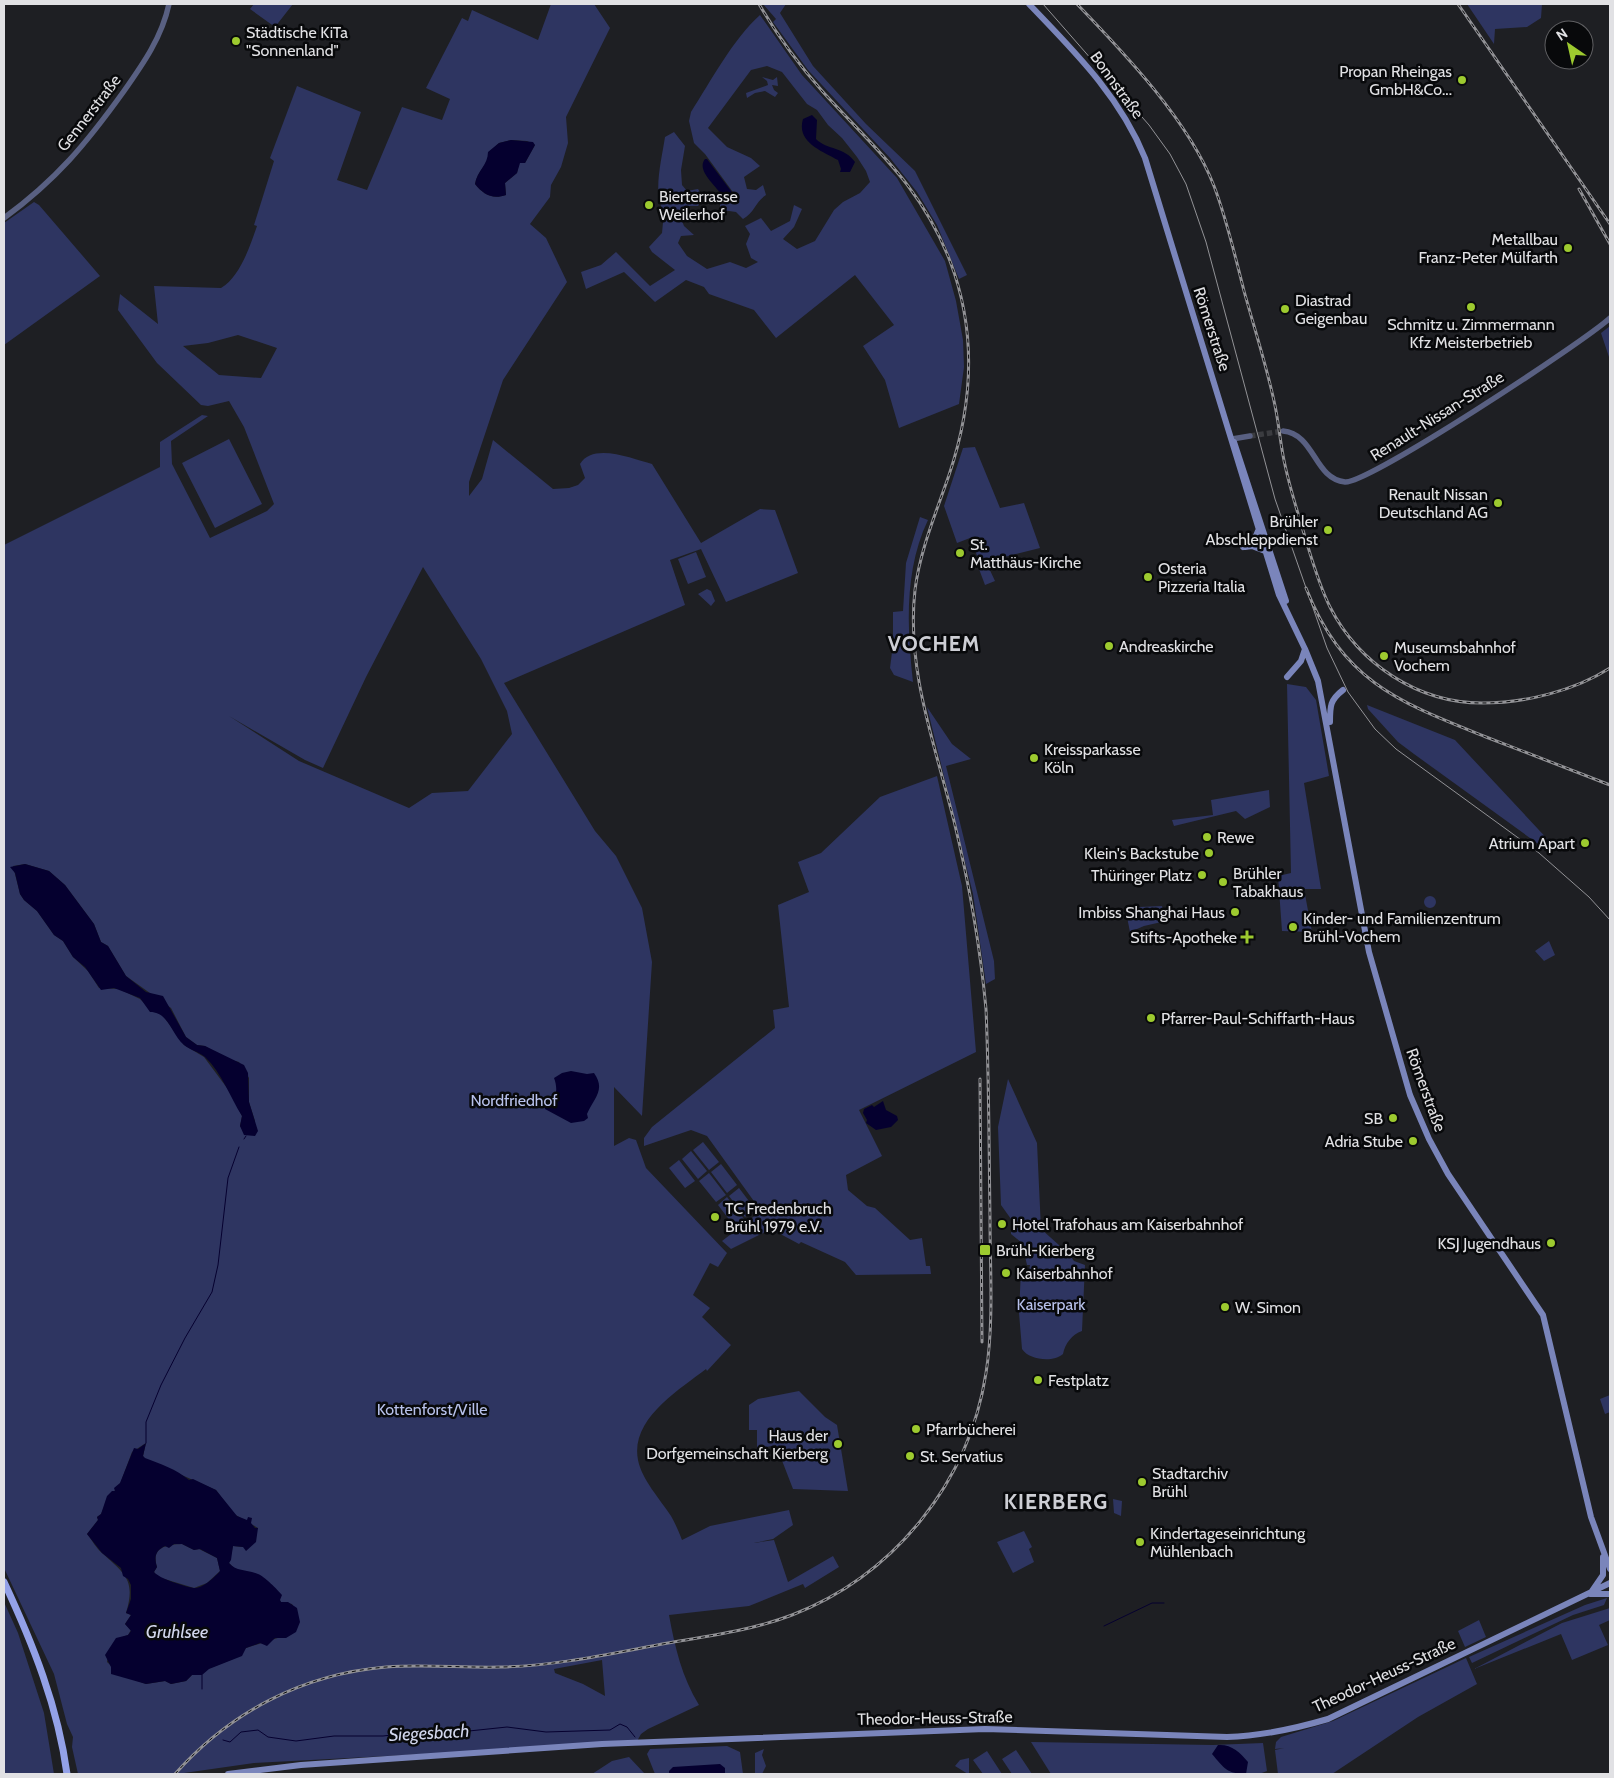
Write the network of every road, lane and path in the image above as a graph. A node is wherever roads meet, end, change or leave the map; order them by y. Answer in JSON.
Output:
{"nodes":[{"id":1,"x":170,"y":4,"type":"edge"},
{"id":2,"x":1029,"y":4,"type":"edge"},
{"id":3,"x":4,"y":218,"type":"edge"},
{"id":4,"x":1166,"y":226,"type":"joint"},
{"id":5,"x":1610,"y":318,"type":"edge"},
{"id":6,"x":1283,"y":431,"type":"tunnel mouth"},
{"id":7,"x":1250,"y":436,"type":"tunnel mouth"},
{"id":8,"x":1232,"y":439,"type":"junction"},
{"id":9,"x":1258,"y":531,"type":"junction"},
{"id":10,"x":1265,"y":551,"type":"junction"},
{"id":11,"x":1292,"y":622,"type":"junction"},
{"id":12,"x":1306,"y":649,"type":"junction"},
{"id":13,"x":1287,"y":677,"type":"dead end"},
{"id":14,"x":1343,"y":690,"type":"dead end"},
{"id":15,"x":1330,"y":736,"type":"junction"},
{"id":16,"x":1606,"y":1556,"type":"edge"},
{"id":17,"x":1610,"y":1569,"type":"edge"},
{"id":18,"x":4,"y":1582,"type":"edge"},
{"id":19,"x":1610,"y":1583,"type":"edge"},
{"id":20,"x":1589,"y":1593,"type":"junction"},
{"id":21,"x":1610,"y":1594,"type":"edge"},
{"id":22,"x":68,"y":1773,"type":"edge"},
{"id":23,"x":228,"y":1774,"type":"edge"}],
"edges":[{"from":1,"to":3,"type":"street","name":"Gennerstraße"},
{"from":2,"to":4,"type":"main road","name":"Bonnstraße"},
{"from":4,"to":8,"type":"main road","name":"Römerstraße"},
{"from":5,"to":6,"type":"street","name":"Renault-Nissan-Straße"},
{"from":7,"to":8,"type":"street"},
{"from":8,"to":9,"type":"main road","name":"Römerstraße"},
{"from":8,"to":11,"type":"main road","name":"Römerstraße"},
{"from":9,"to":10,"type":"main road","name":"Römerstraße"},
{"from":9,"to":10,"type":"main road"},
{"from":10,"to":11,"type":"main road","name":"Römerstraße"},
{"from":11,"to":12,"type":"main road","name":"Römerstraße"},
{"from":12,"to":13,"type":"main road"},
{"from":12,"to":15,"type":"main road","name":"Römerstraße"},
{"from":14,"to":15,"type":"main road"},
{"from":15,"to":16,"type":"main road","name":"Römerstraße"},
{"from":16,"to":17,"type":"main road","name":"Römerstraße"},
{"from":16,"to":20,"type":"main road"},
{"from":18,"to":22,"type":"main road"},
{"from":19,"to":20,"type":"main road","name":"Theodor-Heuss-Straße"},
{"from":20,"to":21,"type":"main road"},
{"from":20,"to":23,"type":"main road","name":"Theodor-Heuss-Straße"}]}
